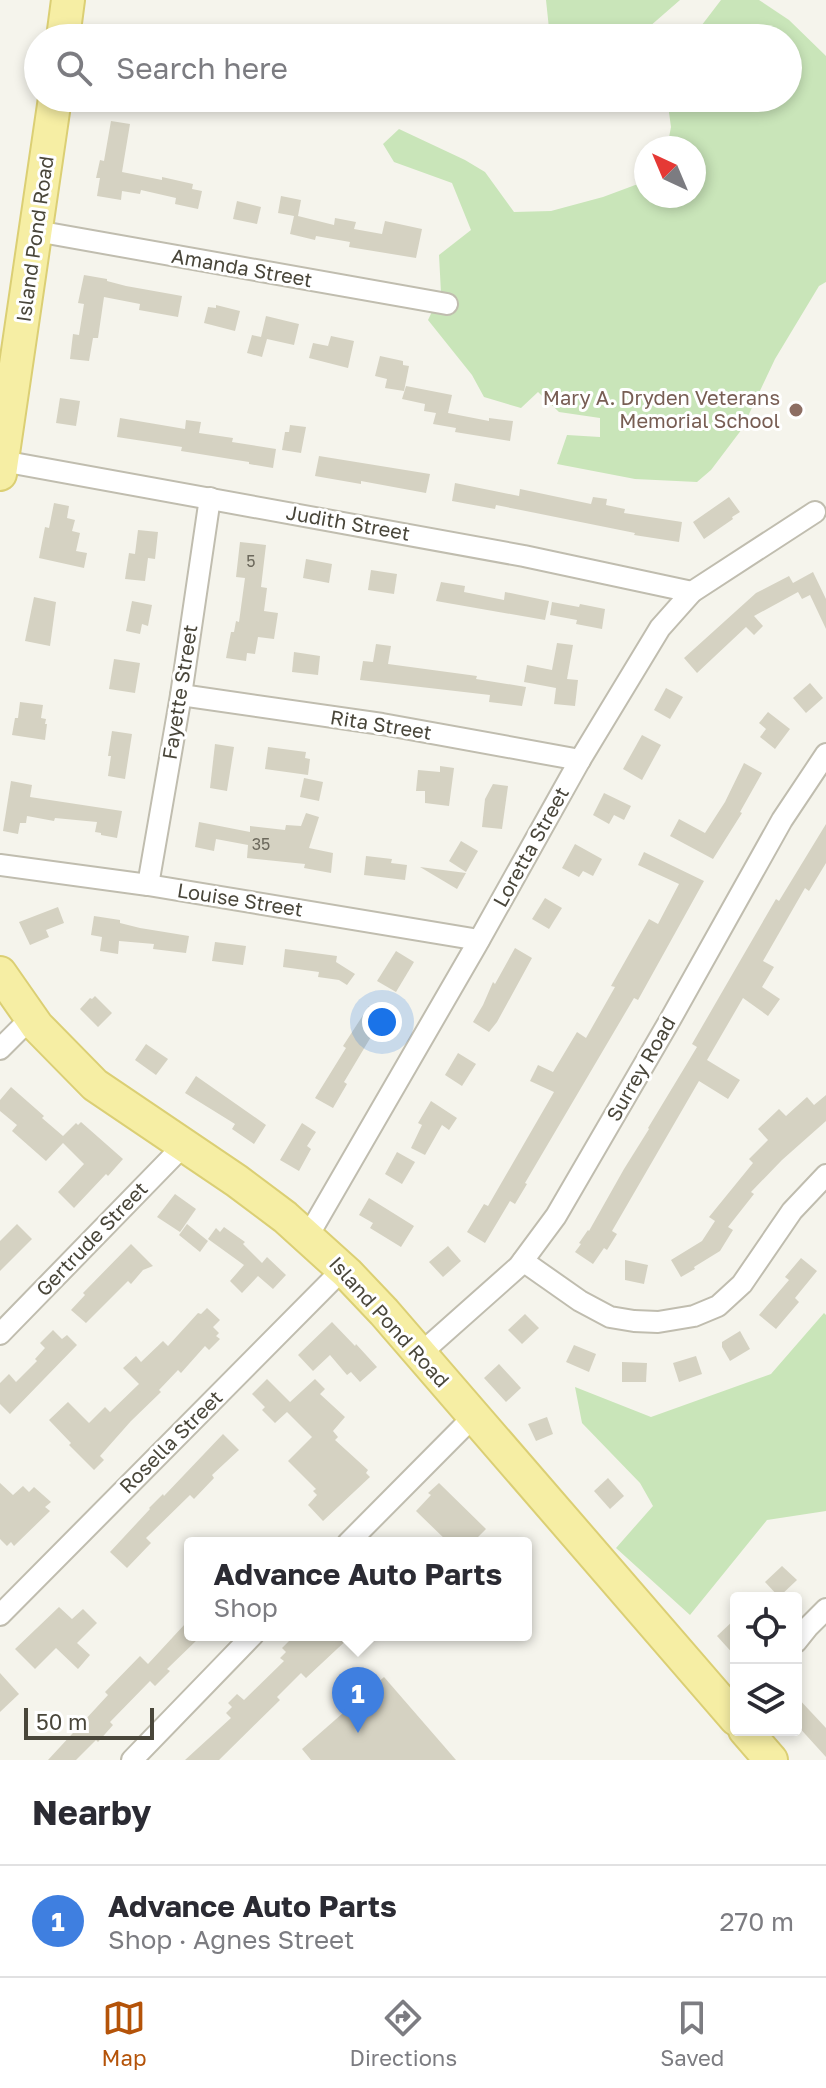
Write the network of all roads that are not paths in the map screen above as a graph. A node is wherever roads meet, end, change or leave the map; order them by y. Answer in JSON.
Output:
{"nodes":[{"id":1,"x":68,"y":0,"type":"edge"},
{"id":2,"x":65,"y":24,"type":"edge"},
{"id":3,"x":53,"y":112,"type":"edge"},
{"id":4,"x":36,"y":231,"type":"junction"},
{"id":5,"x":447,"y":304,"type":"dead end"},
{"id":6,"x":1,"y":467,"type":"edge"},
{"id":7,"x":210,"y":498,"type":"junction"},
{"id":8,"x":815,"y":512,"type":"dead end"},
{"id":9,"x":692,"y":592,"type":"junction"},
{"id":10,"x":181,"y":695,"type":"junction"},
{"id":11,"x":826,"y":754,"type":"edge"},
{"id":12,"x":580,"y":760,"type":"junction"},
{"id":13,"x":0,"y":865,"type":"edge"},
{"id":14,"x":148,"y":885,"type":"junction"},
{"id":15,"x":479,"y":940,"type":"junction"},
{"id":16,"x":0,"y":973,"type":"edge"},
{"id":17,"x":31,"y":1018,"type":"junction"},
{"id":18,"x":0,"y":1049,"type":"edge"},
{"id":19,"x":184,"y":1145,"type":"junction"},
{"id":20,"x":826,"y":1175,"type":"edge"},
{"id":21,"x":308,"y":1236,"type":"junction"},
{"id":22,"x":523,"y":1261,"type":"junction"},
{"id":23,"x":343,"y":1269,"type":"junction"},
{"id":24,"x":0,"y":1334,"type":"edge"},
{"id":25,"x":420,"y":1354,"type":"junction"},
{"id":26,"x":474,"y":1416,"type":"junction"},
{"id":27,"x":354,"y":1537,"type":"edge"},
{"id":28,"x":826,"y":1609,"type":"edge"},
{"id":29,"x":0,"y":1615,"type":"edge"},
{"id":30,"x":802,"y":1634,"type":"edge"},
{"id":31,"x":247,"y":1641,"type":"edge"},
{"id":32,"x":730,"y":1712,"type":"edge"},
{"id":33,"x":750,"y":1736,"type":"edge"},
{"id":34,"x":132,"y":1760,"type":"edge"},
{"id":35,"x":771,"y":1760,"type":"edge"}],
"edges":[{"from":1,"to":2,"type":"main road"},
{"from":3,"to":4,"type":"main road","name":"Island Pond Road"},
{"from":4,"to":5,"type":"street","name":"Amanda Street"},
{"from":4,"to":6,"type":"main road","name":"Island Pond Road"},
{"from":6,"to":7,"type":"street","name":"Judith Street"},
{"from":7,"to":9,"type":"street","name":"Judith Street"},
{"from":7,"to":10,"type":"street","name":"Fayette Street"},
{"from":8,"to":9,"type":"street","name":"Loretta Street"},
{"from":9,"to":12,"type":"street","name":"Loretta Street"},
{"from":10,"to":12,"type":"street","name":"Rita Street"},
{"from":10,"to":14,"type":"street","name":"Fayette Street"},
{"from":11,"to":22,"type":"street","name":"Surrey Road"},
{"from":12,"to":15,"type":"street","name":"Loretta Street"},
{"from":13,"to":14,"type":"street","name":"Louise Street"},
{"from":14,"to":15,"type":"street","name":"Louise Street"},
{"from":15,"to":21,"type":"street","name":"Loretta Street"},
{"from":16,"to":17,"type":"main road","name":"Island Pond Road"},
{"from":17,"to":18,"type":"street"},
{"from":17,"to":19,"type":"main road","name":"Island Pond Road"},
{"from":19,"to":21,"type":"main road","name":"Island Pond Road"},
{"from":19,"to":24,"type":"street","name":"Gertrude Street"},
{"from":20,"to":22,"type":"street"},
{"from":21,"to":23,"type":"main road","name":"Island Pond Road"},
{"from":22,"to":25,"type":"street","name":"Surrey Road"},
{"from":23,"to":25,"type":"main road","name":"Island Pond Road"},
{"from":23,"to":29,"type":"street","name":"Rosella Street"},
{"from":25,"to":26,"type":"main road","name":"Island Pond Road"},
{"from":26,"to":27,"type":"street"},
{"from":26,"to":32,"type":"main road","name":"Island Pond Road"},
{"from":28,"to":30,"type":"street"},
{"from":31,"to":34,"type":"street"},
{"from":33,"to":35,"type":"main road"}]}
